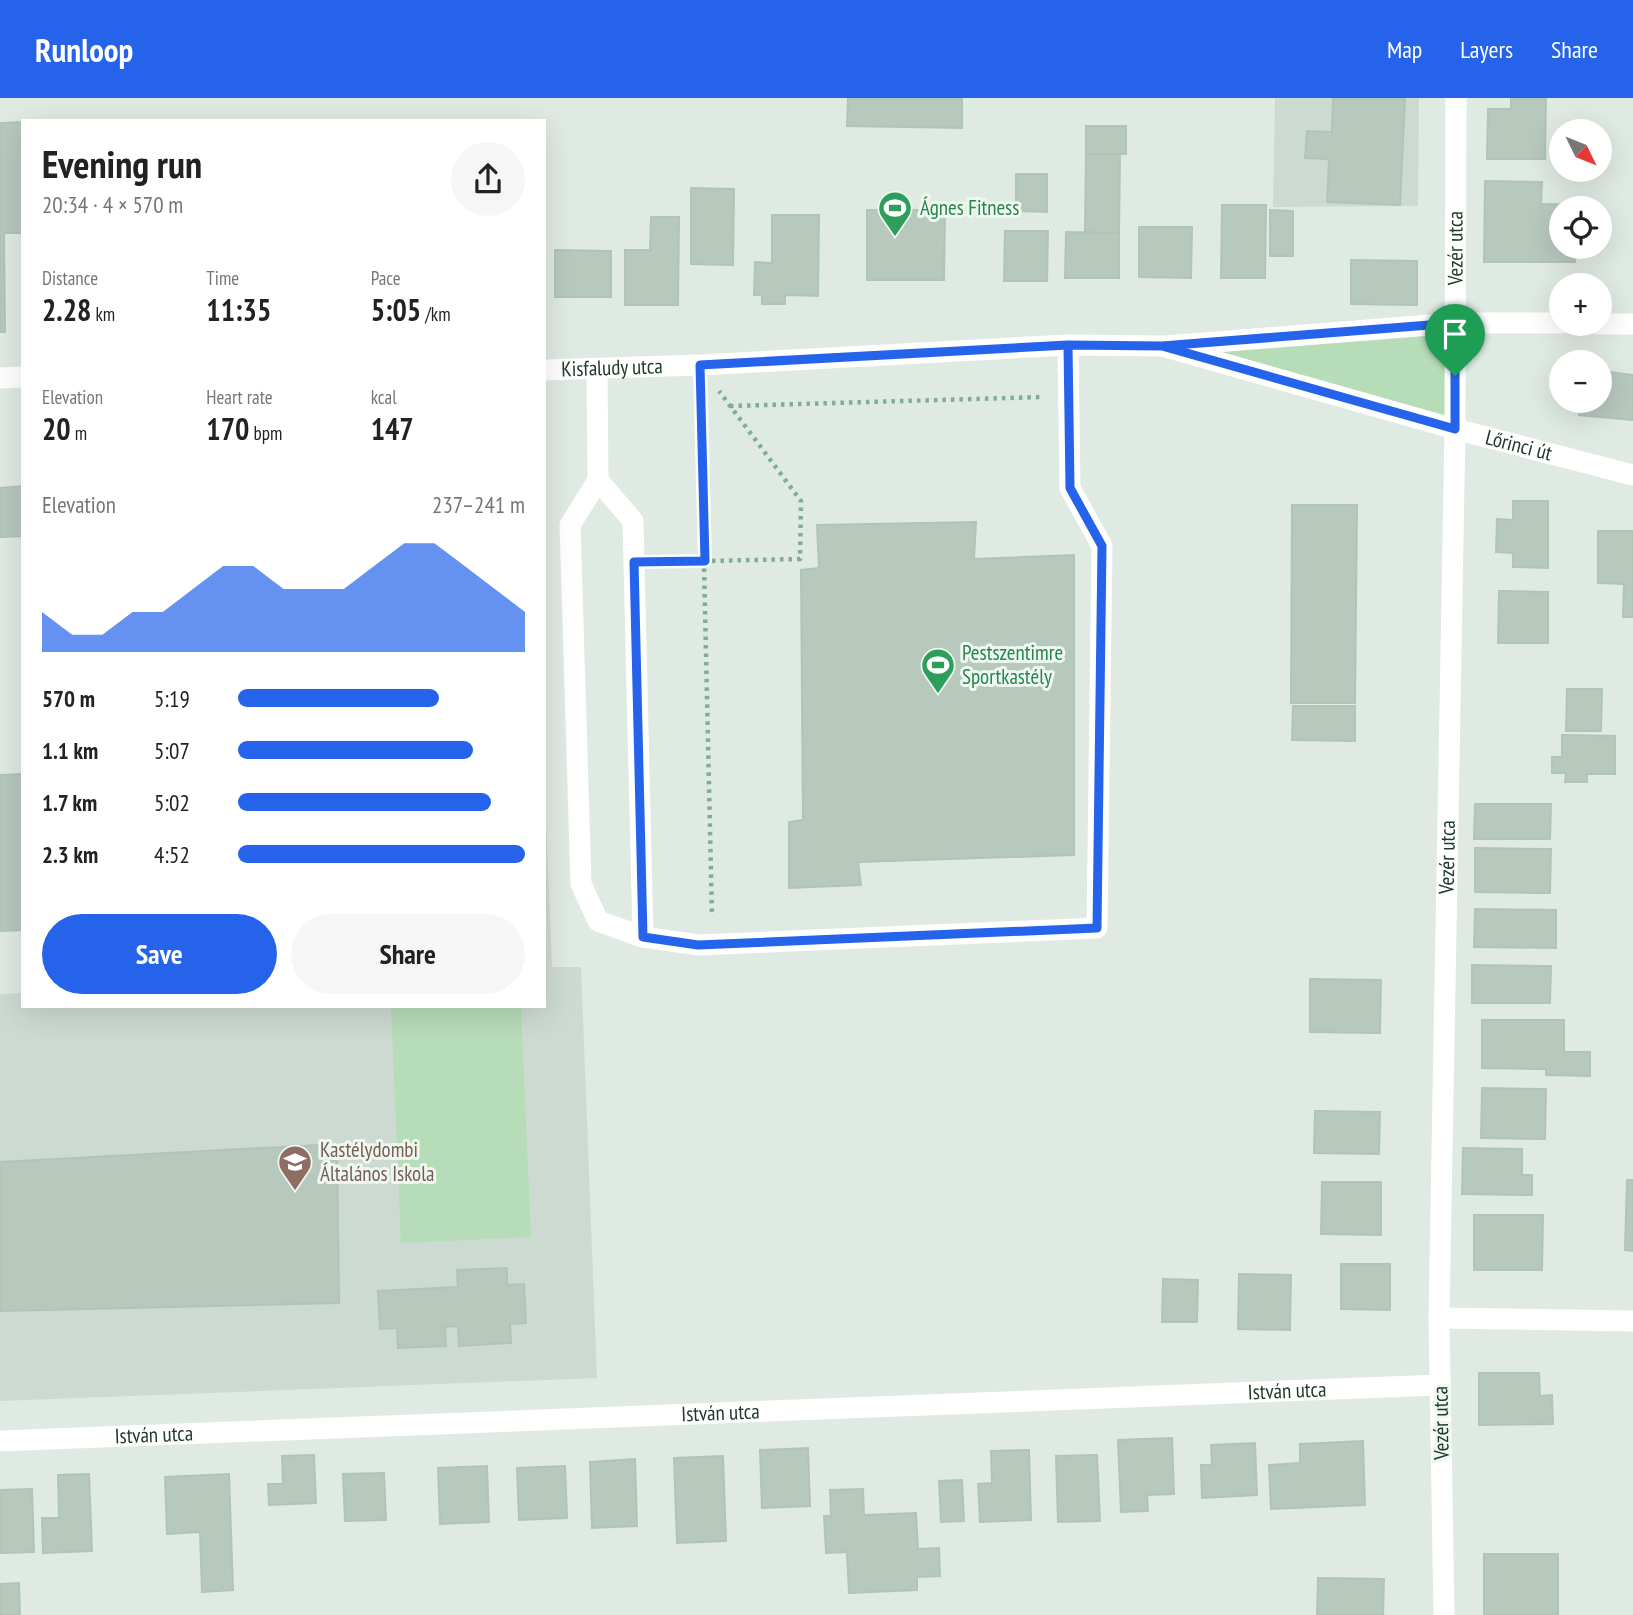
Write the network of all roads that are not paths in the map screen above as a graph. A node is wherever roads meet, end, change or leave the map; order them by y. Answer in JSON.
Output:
{"nodes":[{"id":1,"x":1456,"y":98,"type":"edge"},
{"id":2,"x":1455,"y":323,"type":"junction"},
{"id":3,"x":1549,"y":323,"type":"edge"},
{"id":4,"x":1612,"y":324,"type":"edge"},
{"id":5,"x":1633,"y":324,"type":"edge"},
{"id":6,"x":1068,"y":345,"type":"junction"},
{"id":7,"x":1162,"y":346,"type":"junction"},
{"id":8,"x":546,"y":370,"type":"edge"},
{"id":9,"x":597,"y":370,"type":"junction"},
{"id":10,"x":0,"y":377,"type":"edge"},
{"id":11,"x":21,"y":377,"type":"edge"},
{"id":12,"x":1455,"y":429,"type":"junction"},
{"id":13,"x":1633,"y":475,"type":"edge"},
{"id":14,"x":598,"y":480,"type":"junction"},
{"id":15,"x":643,"y":937,"type":"junction"},
{"id":16,"x":1439,"y":1318,"type":"junction"},
{"id":17,"x":1633,"y":1321,"type":"edge"},
{"id":18,"x":1440,"y":1385,"type":"junction"},
{"id":19,"x":0,"y":1441,"type":"edge"},
{"id":20,"x":1444,"y":1615,"type":"edge"}],
"edges":[{"from":1,"to":2,"type":"street","name":"Vezér utca"},
{"from":2,"to":3,"type":"street","name":"Kisfaludy utca"},
{"from":2,"to":7,"type":"street","name":"Kisfaludy utca"},
{"from":2,"to":12,"type":"street","name":"Vezér utca"},
{"from":4,"to":5,"type":"street"},
{"from":6,"to":7,"type":"street","name":"Kisfaludy utca"},
{"from":6,"to":9,"type":"street","name":"Kisfaludy utca"},
{"from":6,"to":15,"type":"street"},
{"from":7,"to":12,"type":"street","name":"Lőrinci út"},
{"from":8,"to":9,"type":"street","name":"Kisfaludy utca"},
{"from":9,"to":14,"type":"street"},
{"from":10,"to":11,"type":"street"},
{"from":12,"to":13,"type":"street","name":"Lőrinci út"},
{"from":12,"to":16,"type":"street","name":"Vezér utca"},
{"from":14,"to":15,"type":"street"},
{"from":14,"to":15,"type":"street"},
{"from":16,"to":17,"type":"street"},
{"from":16,"to":18,"type":"street","name":"Vezér utca"},
{"from":18,"to":19,"type":"street","name":"István utca"},
{"from":18,"to":20,"type":"street","name":"Vezér utca"}]}
